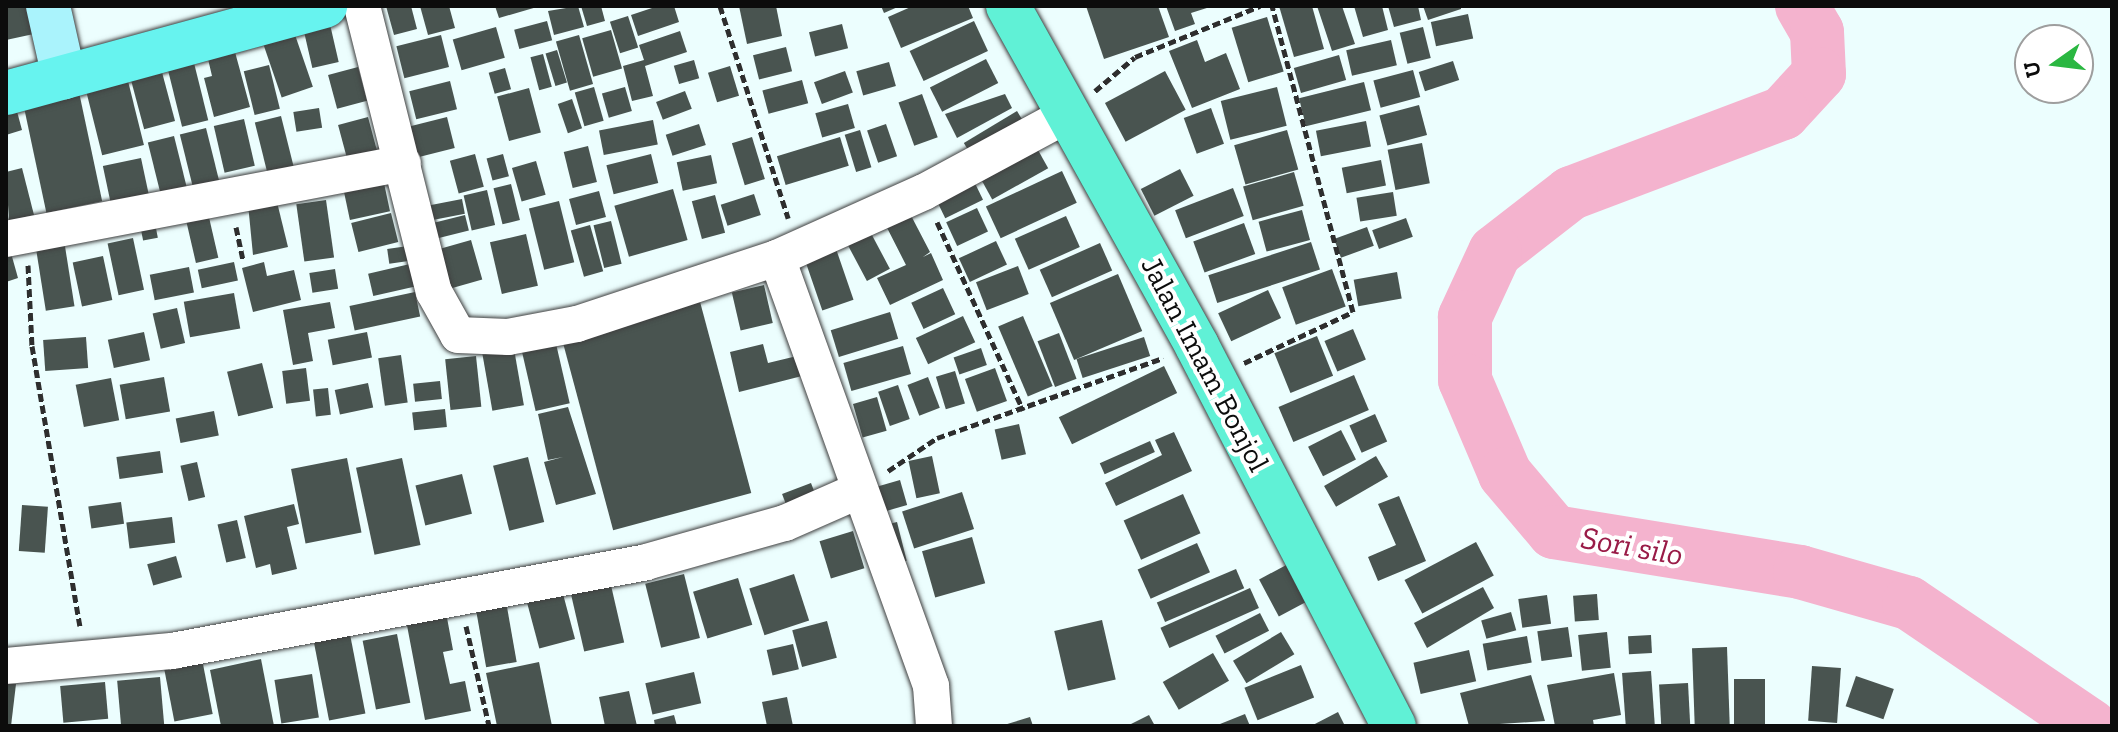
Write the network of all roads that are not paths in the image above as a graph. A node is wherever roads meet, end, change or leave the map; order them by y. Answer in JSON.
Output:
{"nodes":[{"id":1,"x":48,"y":6,"type":"edge"},
{"id":2,"x":325,"y":6,"type":"edge"},
{"id":3,"x":362,"y":6,"type":"edge"},
{"id":4,"x":1008,"y":6,"type":"edge"},
{"id":5,"x":64,"y":77,"type":"junction"},
{"id":6,"x":6,"y":93,"type":"edge"},
{"id":7,"x":1067,"y":115,"type":"junction"},
{"id":8,"x":403,"y":163,"type":"junction"},
{"id":9,"x":17,"y":237,"type":"edge"},
{"id":10,"x":787,"y":254,"type":"junction"},
{"id":11,"x":858,"y":491,"type":"junction"},
{"id":12,"x":6,"y":666,"type":"edge"},
{"id":13,"x":934,"y":726,"type":"edge"},
{"id":14,"x":1394,"y":726,"type":"edge"}],
"edges":[{"from":1,"to":5,"type":"main road"},
{"from":2,"to":5,"type":"main road"},
{"from":3,"to":8,"type":"street"},
{"from":4,"to":7,"type":"highway","name":"Jalan Imam Bonjol"},
{"from":5,"to":6,"type":"main road"},
{"from":7,"to":10,"type":"street"},
{"from":7,"to":14,"type":"highway","name":"Jalan Imam Bonjol"},
{"from":8,"to":9,"type":"street"},
{"from":8,"to":10,"type":"street"},
{"from":10,"to":11,"type":"street"},
{"from":11,"to":12,"type":"street"},
{"from":11,"to":13,"type":"street"}]}
